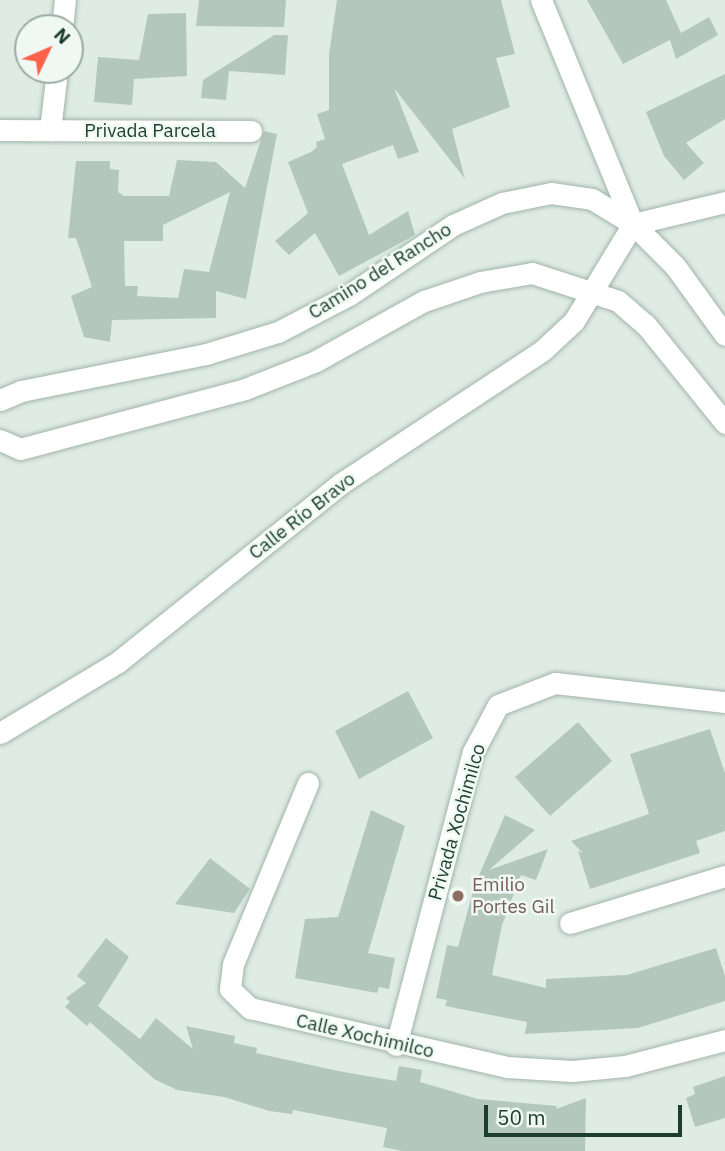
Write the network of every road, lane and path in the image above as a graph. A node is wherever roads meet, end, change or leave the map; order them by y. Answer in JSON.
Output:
{"nodes":[{"id":1,"x":541,"y":0,"type":"edge"},
{"id":2,"x":55,"y":84,"type":"edge"},
{"id":3,"x":0,"y":130,"type":"edge"},
{"id":4,"x":50,"y":130,"type":"junction"},
{"id":5,"x":251,"y":131,"type":"dead end"},
{"id":6,"x":725,"y":202,"type":"edge"},
{"id":7,"x":633,"y":224,"type":"junction"},
{"id":8,"x":594,"y":290,"type":"junction"},
{"id":9,"x":725,"y":335,"type":"edge"},
{"id":10,"x":0,"y":400,"type":"edge"},
{"id":11,"x":725,"y":423,"type":"edge"},
{"id":12,"x":0,"y":440,"type":"edge"},
{"id":13,"x":725,"y":702,"type":"edge"},
{"id":14,"x":0,"y":733,"type":"edge"},
{"id":15,"x":308,"y":783,"type":"dead end"},
{"id":16,"x":725,"y":876,"type":"edge"},
{"id":17,"x":570,"y":923,"type":"dead end"},
{"id":18,"x":725,"y":1040,"type":"edge"},
{"id":19,"x":397,"y":1045,"type":"junction"}],
"edges":[{"from":1,"to":7,"type":"street"},
{"from":2,"to":4,"type":"street"},
{"from":3,"to":4,"type":"street","name":"Privada Parcela"},
{"from":4,"to":5,"type":"street","name":"Privada Parcela"},
{"from":6,"to":7,"type":"street"},
{"from":7,"to":8,"type":"street","name":"Calle Río Bravo"},
{"from":7,"to":9,"type":"street"},
{"from":7,"to":10,"type":"street","name":"Camino del Rancho"},
{"from":8,"to":11,"type":"street"},
{"from":8,"to":12,"type":"street"},
{"from":8,"to":14,"type":"street","name":"Calle Río Bravo"},
{"from":13,"to":19,"type":"street","name":"Privada Xochimilco"},
{"from":15,"to":19,"type":"street","name":"Calle Xochimilco"},
{"from":16,"to":17,"type":"street"},
{"from":18,"to":19,"type":"street","name":"Calle Xochimilco"}]}
